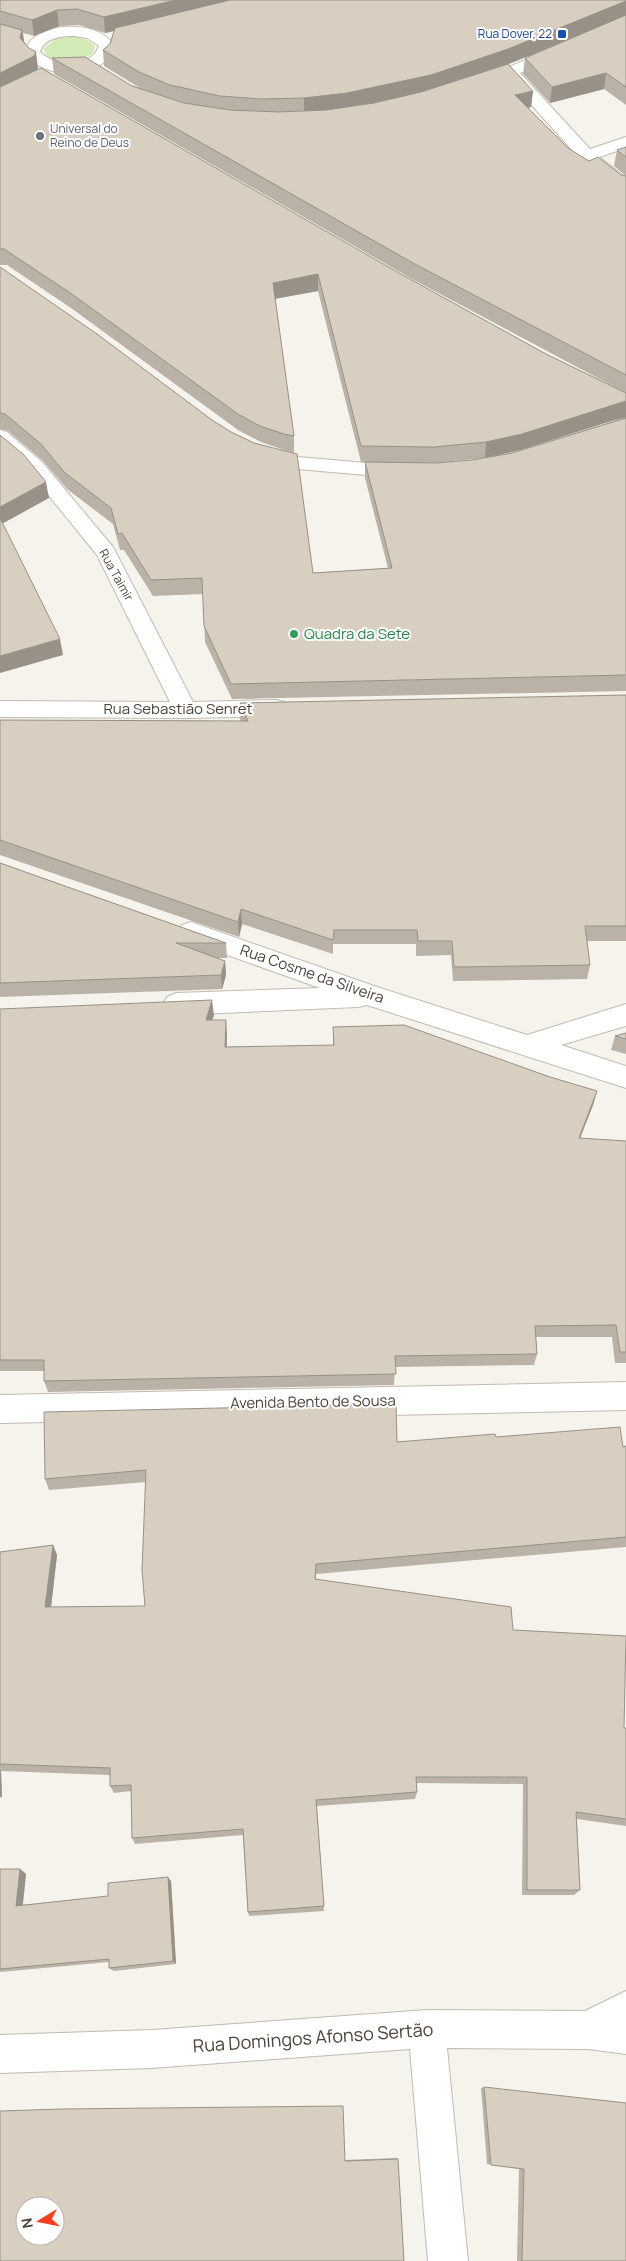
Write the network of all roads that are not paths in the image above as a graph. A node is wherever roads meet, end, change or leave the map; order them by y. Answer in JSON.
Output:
{"nodes":[{"id":1,"x":626,"y":22,"type":"edge"},
{"id":2,"x":119,"y":37,"type":"edge"},
{"id":3,"x":19,"y":38,"type":"edge"},
{"id":4,"x":104,"y":40,"type":"junction"},
{"id":5,"x":36,"y":43,"type":"junction"},
{"id":6,"x":46,"y":70,"type":"junction"},
{"id":7,"x":510,"y":72,"type":"junction"},
{"id":8,"x":60,"y":86,"type":"edge"},
{"id":9,"x":466,"y":86,"type":"edge"},
{"id":10,"x":626,"y":142,"type":"edge"},
{"id":11,"x":587,"y":156,"type":"junction"},
{"id":12,"x":626,"y":186,"type":"edge"},
{"id":13,"x":0,"y":436,"type":"edge"},
{"id":14,"x":248,"y":447,"type":"edge"},
{"id":15,"x":423,"y":472,"type":"edge"},
{"id":16,"x":295,"y":707,"type":"edge"},
{"id":17,"x":0,"y":709,"type":"edge"},
{"id":18,"x":186,"y":710,"type":"junction"},
{"id":19,"x":168,"y":924,"type":"edge"},
{"id":20,"x":372,"y":996,"type":"junction"},
{"id":21,"x":154,"y":1004,"type":"edge"},
{"id":22,"x":626,"y":1015,"type":"edge"},
{"id":23,"x":529,"y":1045,"type":"junction"},
{"id":24,"x":626,"y":1077,"type":"edge"},
{"id":25,"x":626,"y":1396,"type":"edge"},
{"id":26,"x":0,"y":1409,"type":"edge"},
{"id":27,"x":626,"y":2010,"type":"edge"},
{"id":28,"x":427,"y":2029,"type":"junction"},
{"id":29,"x":588,"y":2030,"type":"junction"},
{"id":30,"x":626,"y":2035,"type":"edge"},
{"id":31,"x":0,"y":2054,"type":"edge"},
{"id":32,"x":448,"y":2261,"type":"edge"}],
"edges":[{"from":1,"to":7,"type":"street"},
{"from":2,"to":4,"type":"street"},
{"from":3,"to":5,"type":"street"},
{"from":4,"to":5,"type":"street"},
{"from":4,"to":6,"type":"street"},
{"from":5,"to":6,"type":"street"},
{"from":6,"to":8,"type":"street"},
{"from":7,"to":9,"type":"street"},
{"from":7,"to":11,"type":"street"},
{"from":10,"to":11,"type":"street"},
{"from":11,"to":12,"type":"street"},
{"from":13,"to":18,"type":"street","name":"Rua Taimir"},
{"from":14,"to":15,"type":"street"},
{"from":16,"to":18,"type":"street","name":"Rua Sebastião Senret"},
{"from":17,"to":18,"type":"street","name":"Rua Sebastião Senret"},
{"from":19,"to":20,"type":"street","name":"Rua Cosme da Silveira"},
{"from":20,"to":21,"type":"street"},
{"from":20,"to":23,"type":"street","name":"Rua Cosme da Silveira"},
{"from":22,"to":23,"type":"street"},
{"from":23,"to":24,"type":"street","name":"Rua Cosme da Silveira"},
{"from":25,"to":26,"type":"street","name":"Avenida Bento de Sousa"},
{"from":27,"to":29,"type":"street"},
{"from":28,"to":29,"type":"street","name":"Rua Domingos Afonso Sertão"},
{"from":28,"to":31,"type":"street","name":"Rua Domingos Afonso Sertão"},
{"from":28,"to":32,"type":"street"},
{"from":29,"to":30,"type":"street","name":"Rua Domingos Afonso Sertão"}]}
